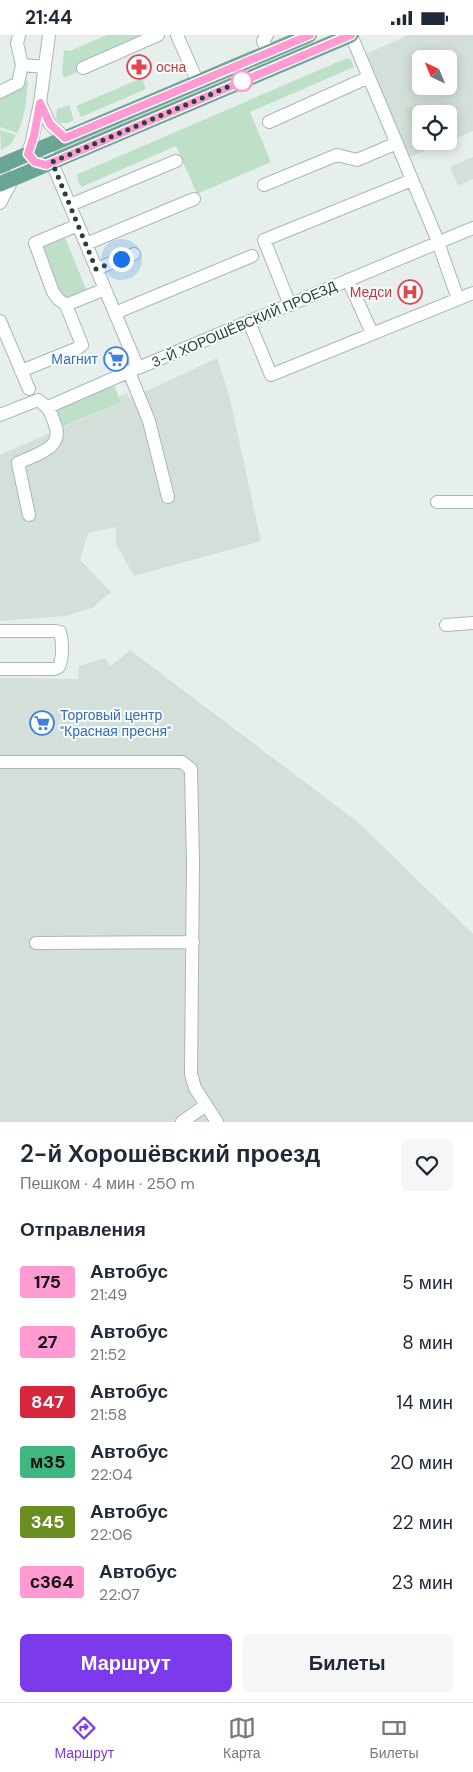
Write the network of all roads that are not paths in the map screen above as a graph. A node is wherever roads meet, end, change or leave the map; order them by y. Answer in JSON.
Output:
{"nodes":[{"id":1,"x":19,"y":35,"type":"edge"},
{"id":2,"x":49,"y":35,"type":"edge"},
{"id":3,"x":158,"y":35,"type":"edge"},
{"id":4,"x":177,"y":35,"type":"edge"},
{"id":5,"x":267,"y":35,"type":"edge"},
{"id":6,"x":309,"y":35,"type":"edge"},
{"id":7,"x":351,"y":35,"type":"edge"},
{"id":8,"x":268,"y":53,"type":"junction"},
{"id":9,"x":22,"y":65,"type":"junction"},
{"id":10,"x":45,"y":67,"type":"junction"},
{"id":11,"x":83,"y":68,"type":"dead end"},
{"id":12,"x":369,"y":77,"type":"junction"},
{"id":13,"x":198,"y":83,"type":"junction"},
{"id":14,"x":0,"y":92,"type":"edge"},
{"id":15,"x":40,"y":103,"type":"junction"},
{"id":16,"x":269,"y":122,"type":"dead end"},
{"id":17,"x":65,"y":138,"type":"junction"},
{"id":18,"x":397,"y":143,"type":"junction"},
{"id":19,"x":45,"y":146,"type":"junction"},
{"id":20,"x":28,"y":154,"type":"junction"},
{"id":21,"x":176,"y":161,"type":"dead end"},
{"id":22,"x":49,"y":163,"type":"junction"},
{"id":23,"x":0,"y":166,"type":"edge"},
{"id":24,"x":412,"y":180,"type":"junction"},
{"id":25,"x":7,"y":181,"type":"edge"},
{"id":26,"x":264,"y":185,"type":"dead end"},
{"id":27,"x":194,"y":199,"type":"dead end"},
{"id":28,"x":0,"y":203,"type":"edge"},
{"id":29,"x":70,"y":205,"type":"junction"},
{"id":30,"x":78,"y":225,"type":"junction"},
{"id":31,"x":473,"y":228,"type":"edge"},
{"id":32,"x":438,"y":242,"type":"junction"},
{"id":33,"x":86,"y":244,"type":"junction"},
{"id":34,"x":134,"y":253,"type":"dead end"},
{"id":35,"x":252,"y":255,"type":"dead end"},
{"id":36,"x":96,"y":269,"type":"junction"},
{"id":37,"x":348,"y":280,"type":"junction"},
{"id":38,"x":105,"y":289,"type":"junction"},
{"id":39,"x":473,"y":293,"type":"edge"},
{"id":40,"x":458,"y":299,"type":"junction"},
{"id":41,"x":66,"y":305,"type":"junction"},
{"id":42,"x":290,"y":305,"type":"junction"},
{"id":43,"x":115,"y":313,"type":"junction"},
{"id":44,"x":0,"y":321,"type":"edge"},
{"id":45,"x":249,"y":322,"type":"junction"},
{"id":46,"x":372,"y":333,"type":"junction"},
{"id":47,"x":134,"y":370,"type":"junction"},
{"id":48,"x":21,"y":371,"type":"junction"},
{"id":49,"x":29,"y":389,"type":"dead end"},
{"id":50,"x":48,"y":407,"type":"junction"},
{"id":51,"x":0,"y":415,"type":"edge"},
{"id":52,"x":168,"y":497,"type":"dead end"},
{"id":53,"x":437,"y":502,"type":"dead end"},
{"id":54,"x":473,"y":502,"type":"edge"},
{"id":55,"x":29,"y":515,"type":"dead end"},
{"id":56,"x":473,"y":623,"type":"edge"},
{"id":57,"x":446,"y":625,"type":"dead end"},
{"id":58,"x":0,"y":631,"type":"edge"},
{"id":59,"x":0,"y":669,"type":"edge"},
{"id":60,"x":0,"y":762,"type":"edge"},
{"id":61,"x":36,"y":943,"type":"dead end"},
{"id":62,"x":193,"y":943,"type":"junction"},
{"id":63,"x":206,"y":1105,"type":"junction"},
{"id":64,"x":182,"y":1122,"type":"edge"},
{"id":65,"x":217,"y":1122,"type":"edge"}],
"edges":[{"from":1,"to":9,"type":"street"},
{"from":2,"to":10,"type":"street"},
{"from":3,"to":11,"type":"street"},
{"from":4,"to":13,"type":"street"},
{"from":5,"to":8,"type":"street"},
{"from":6,"to":8,"type":"main road"},
{"from":7,"to":12,"type":"street"},
{"from":7,"to":22,"type":"main road"},
{"from":8,"to":13,"type":"main road"},
{"from":9,"to":10,"type":"street"},
{"from":9,"to":14,"type":"street"},
{"from":10,"to":15,"type":"street"},
{"from":12,"to":16,"type":"street"},
{"from":12,"to":18,"type":"street"},
{"from":13,"to":17,"type":"main road"},
{"from":15,"to":17,"type":"street"},
{"from":15,"to":20,"type":"street"},
{"from":17,"to":19,"type":"main road"},
{"from":18,"to":24,"type":"street"},
{"from":18,"to":26,"type":"street"},
{"from":19,"to":20,"type":"main road"},
{"from":19,"to":22,"type":"street","name":"3-Й ХОРОШЁВСКИЙ ПРОЕЗД"},
{"from":20,"to":22,"type":"street"},
{"from":20,"to":23,"type":"main road"},
{"from":20,"to":25,"type":"street"},
{"from":21,"to":29,"type":"street"},
{"from":22,"to":25,"type":"main road"},
{"from":22,"to":29,"type":"street","name":"3-Й ХОРОШЁВСКИЙ ПРОЕЗД"},
{"from":24,"to":32,"type":"street"},
{"from":24,"to":42,"type":"street"},
{"from":25,"to":28,"type":"street"},
{"from":27,"to":33,"type":"street"},
{"from":29,"to":30,"type":"street","name":"3-Й ХОРОШЁВСКИЙ ПРОЕЗД"},
{"from":30,"to":33,"type":"street","name":"3-Й ХОРОШЁВСКИЙ ПРОЕЗД"},
{"from":30,"to":41,"type":"street"},
{"from":31,"to":32,"type":"street","name":"3-Й ХОРОШЁВСКИЙ ПРОЕЗД"},
{"from":32,"to":37,"type":"street","name":"3-Й ХОРОШЁВСКИЙ ПРОЕЗД"},
{"from":32,"to":40,"type":"street"},
{"from":33,"to":36,"type":"street","name":"3-Й ХОРОШЁВСКИЙ ПРОЕЗД"},
{"from":34,"to":36,"type":"street"},
{"from":35,"to":43,"type":"street"},
{"from":36,"to":38,"type":"street","name":"3-Й ХОРОШЁВСКИЙ ПРОЕЗД"},
{"from":37,"to":42,"type":"street","name":"3-Й ХОРОШЁВСКИЙ ПРОЕЗД"},
{"from":37,"to":46,"type":"street"},
{"from":38,"to":41,"type":"street"},
{"from":38,"to":43,"type":"street","name":"3-Й ХОРОШЁВСКИЙ ПРОЕЗД"},
{"from":39,"to":40,"type":"street"},
{"from":40,"to":46,"type":"street"},
{"from":41,"to":48,"type":"street"},
{"from":42,"to":45,"type":"street","name":"3-Й ХОРОШЁВСКИЙ ПРОЕЗД"},
{"from":43,"to":47,"type":"street","name":"3-Й ХОРОШЁВСКИЙ ПРОЕЗД"},
{"from":44,"to":48,"type":"street"},
{"from":45,"to":46,"type":"street"},
{"from":45,"to":47,"type":"street","name":"3-Й ХОРОШЁВСКИЙ ПРОЕЗД"},
{"from":47,"to":50,"type":"street"},
{"from":47,"to":52,"type":"street"},
{"from":48,"to":49,"type":"street"},
{"from":50,"to":51,"type":"street"},
{"from":50,"to":55,"type":"street"},
{"from":53,"to":54,"type":"street"},
{"from":56,"to":57,"type":"street"},
{"from":58,"to":59,"type":"street"},
{"from":60,"to":62,"type":"street"},
{"from":61,"to":62,"type":"street"},
{"from":62,"to":63,"type":"street"},
{"from":63,"to":64,"type":"street"},
{"from":63,"to":65,"type":"street"}]}
